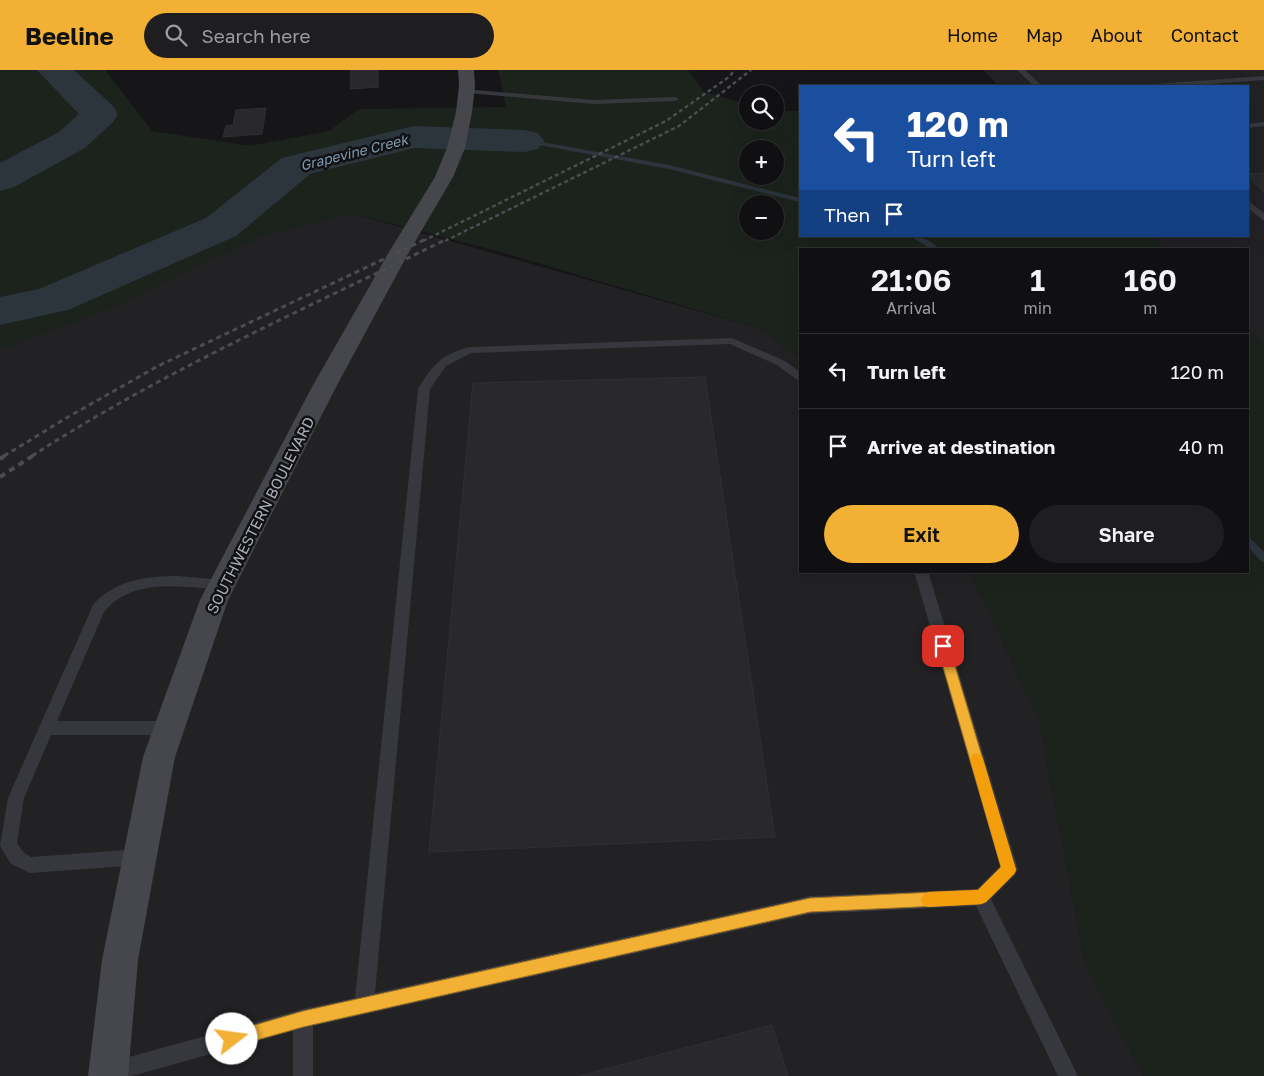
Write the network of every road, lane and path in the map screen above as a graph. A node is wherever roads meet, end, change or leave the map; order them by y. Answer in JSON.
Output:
{"nodes":[{"id":1,"x":466,"y":70,"type":"edge"},
{"id":2,"x":1021,"y":70,"type":"edge"},
{"id":3,"x":1264,"y":78,"type":"edge"},
{"id":4,"x":1037,"y":85,"type":"edge"},
{"id":5,"x":1170,"y":85,"type":"edge"},
{"id":6,"x":467,"y":91,"type":"junction"},
{"id":7,"x":675,"y":98,"type":"dead end"},
{"id":8,"x":1264,"y":124,"type":"edge"},
{"id":9,"x":1249,"y":126,"type":"edge"},
{"id":10,"x":1249,"y":205,"type":"edge"},
{"id":11,"x":1264,"y":218,"type":"edge"},
{"id":12,"x":799,"y":377,"type":"edge"},
{"id":13,"x":922,"y":573,"type":"edge"},
{"id":14,"x":222,"y":585,"type":"junction"},
{"id":15,"x":48,"y":728,"type":"junction"},
{"id":16,"x":169,"y":728,"type":"junction"},
{"id":17,"x":140,"y":857,"type":"junction"},
{"id":18,"x":981,"y":897,"type":"junction"},
{"id":19,"x":364,"y":1006,"type":"junction"},
{"id":20,"x":303,"y":1019,"type":"junction"},
{"id":21,"x":108,"y":1074,"type":"edge"},
{"id":22,"x":303,"y":1076,"type":"edge"},
{"id":23,"x":1068,"y":1076,"type":"edge"}],
"edges":[{"from":1,"to":6,"type":"street","name":"SOUTHWESTERN BOULEVARD"},
{"from":2,"to":4,"type":"lane"},
{"from":3,"to":5,"type":"lane"},
{"from":6,"to":7,"type":"lane"},
{"from":6,"to":14,"type":"street","name":"SOUTHWESTERN BOULEVARD"},
{"from":8,"to":9,"type":"lane"},
{"from":10,"to":11,"type":"lane"},
{"from":12,"to":19,"type":"lane"},
{"from":13,"to":18,"type":"lane"},
{"from":14,"to":15,"type":"lane"},
{"from":14,"to":16,"type":"street","name":"SOUTHWESTERN BOULEVARD"},
{"from":15,"to":16,"type":"lane"},
{"from":15,"to":17,"type":"lane"},
{"from":16,"to":17,"type":"street","name":"SOUTHWESTERN BOULEVARD"},
{"from":17,"to":21,"type":"street","name":"SOUTHWESTERN BOULEVARD"},
{"from":18,"to":19,"type":"lane"},
{"from":18,"to":23,"type":"lane"},
{"from":19,"to":20,"type":"lane"},
{"from":20,"to":21,"type":"lane"},
{"from":20,"to":22,"type":"lane"}]}
